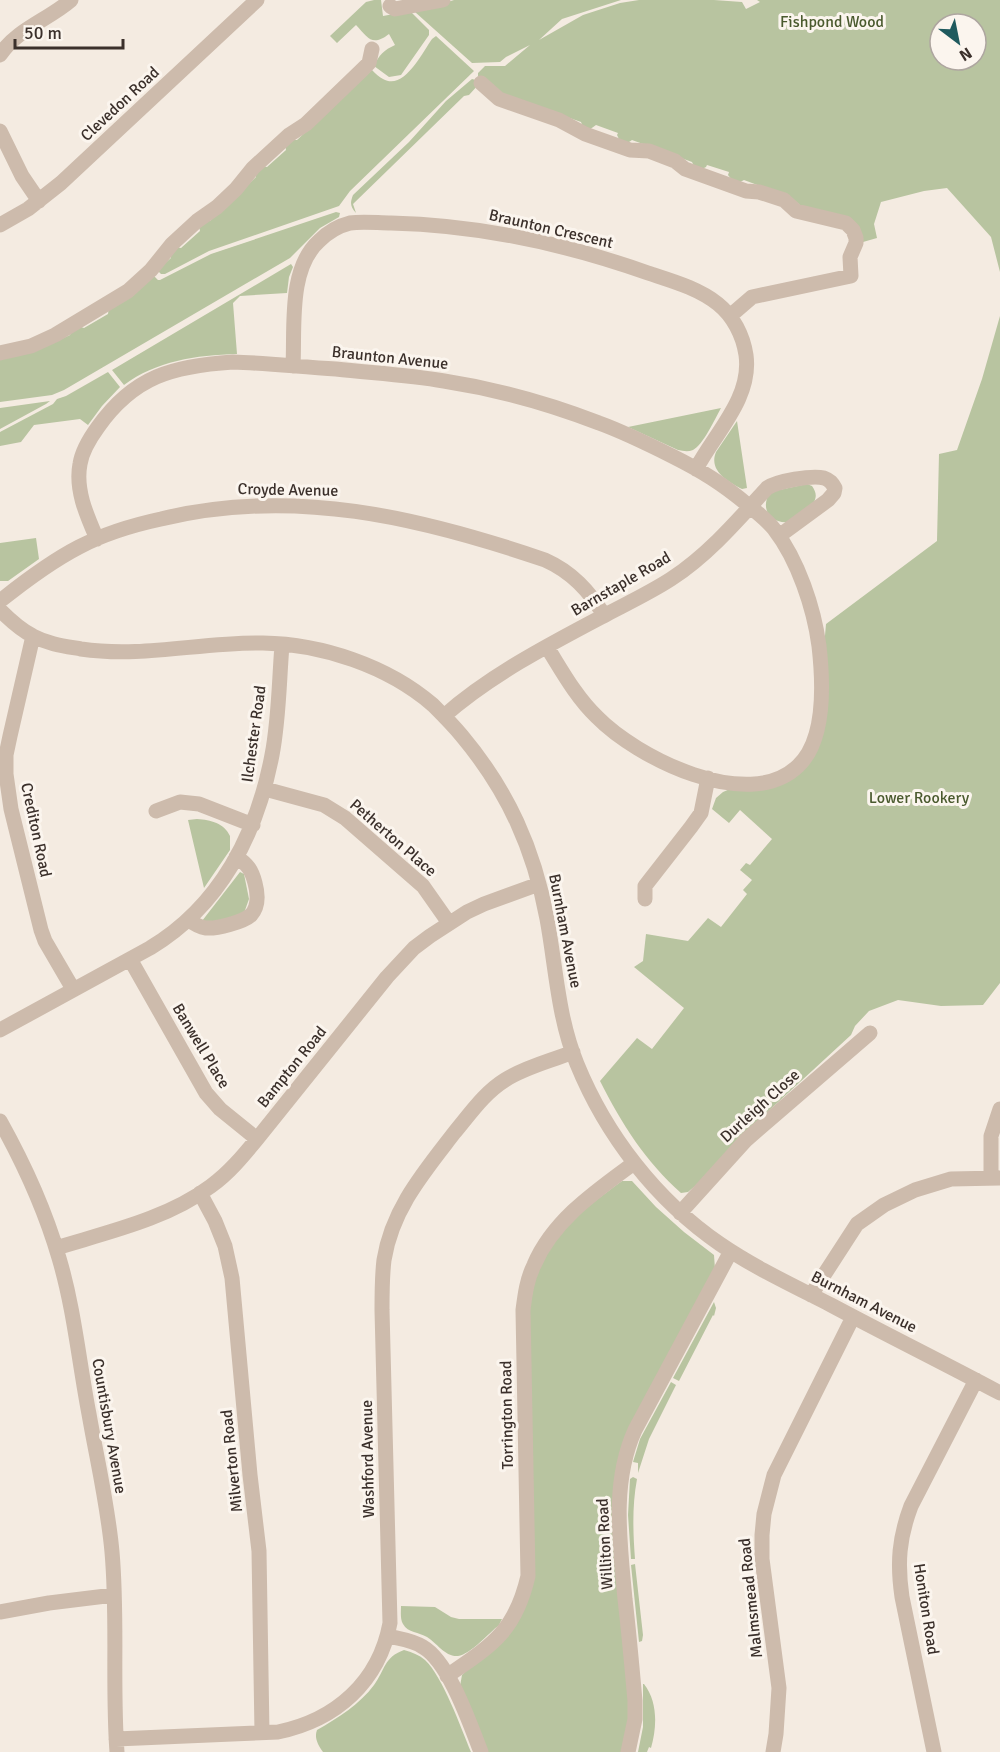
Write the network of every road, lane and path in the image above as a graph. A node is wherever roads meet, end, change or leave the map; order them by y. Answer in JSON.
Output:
{"nodes":[{"id":1,"x":70,"y":0,"type":"edge"},
{"id":2,"x":257,"y":0,"type":"edge"},
{"id":3,"x":443,"y":0,"type":"edge"},
{"id":4,"x":390,"y":6,"type":"dead end"},
{"id":5,"x":372,"y":49,"type":"dead end"},
{"id":6,"x":0,"y":55,"type":"edge"},
{"id":7,"x":481,"y":83,"type":"dead end"},
{"id":8,"x":0,"y":131,"type":"edge"},
{"id":9,"x":39,"y":201,"type":"junction"},
{"id":10,"x":0,"y":225,"type":"edge"},
{"id":11,"x":730,"y":316,"type":"junction"},
{"id":12,"x":0,"y":352,"type":"edge"},
{"id":13,"x":293,"y":366,"type":"junction"},
{"id":14,"x":696,"y":469,"type":"junction"},
{"id":15,"x":750,"y":506,"type":"junction"},
{"id":16,"x":779,"y":536,"type":"junction"},
{"id":17,"x":97,"y":539,"type":"junction"},
{"id":18,"x":0,"y":601,"type":"edge"},
{"id":19,"x":0,"y":610,"type":"edge"},
{"id":20,"x":604,"y":615,"type":"junction"},
{"id":21,"x":33,"y":636,"type":"junction"},
{"id":22,"x":282,"y":645,"type":"junction"},
{"id":23,"x":547,"y":647,"type":"junction"},
{"id":24,"x":444,"y":716,"type":"junction"},
{"id":25,"x":708,"y":778,"type":"junction"},
{"id":26,"x":265,"y":789,"type":"junction"},
{"id":27,"x":156,"y":811,"type":"dead end"},
{"id":28,"x":252,"y":825,"type":"junction"},
{"id":29,"x":236,"y":857,"type":"junction"},
{"id":30,"x":539,"y":884,"type":"junction"},
{"id":31,"x":645,"y":899,"type":"dead end"},
{"id":32,"x":189,"y":920,"type":"junction"},
{"id":33,"x":449,"y":923,"type":"junction"},
{"id":34,"x":130,"y":959,"type":"junction"},
{"id":35,"x":73,"y":989,"type":"junction"},
{"id":36,"x":0,"y":1030,"type":"edge"},
{"id":37,"x":870,"y":1033,"type":"dead end"},
{"id":38,"x":573,"y":1052,"type":"junction"},
{"id":39,"x":1000,"y":1109,"type":"edge"},
{"id":40,"x":0,"y":1121,"type":"edge"},
{"id":41,"x":257,"y":1139,"type":"junction"},
{"id":42,"x":5,"y":1141,"type":"edge"},
{"id":43,"x":634,"y":1163,"type":"junction"},
{"id":44,"x":995,"y":1178,"type":"edge"},
{"id":45,"x":200,"y":1193,"type":"junction"},
{"id":46,"x":680,"y":1212,"type":"junction"},
{"id":47,"x":56,"y":1248,"type":"junction"},
{"id":48,"x":731,"y":1251,"type":"junction"},
{"id":49,"x":811,"y":1295,"type":"junction"},
{"id":50,"x":853,"y":1317,"type":"junction"},
{"id":51,"x":976,"y":1380,"type":"junction"},
{"id":52,"x":1000,"y":1393,"type":"edge"},
{"id":53,"x":114,"y":1595,"type":"junction"},
{"id":54,"x":0,"y":1612,"type":"edge"},
{"id":55,"x":387,"y":1636,"type":"junction"},
{"id":56,"x":447,"y":1676,"type":"junction"},
{"id":57,"x":262,"y":1733,"type":"junction"},
{"id":58,"x":117,"y":1745,"type":"edge"},
{"id":59,"x":481,"y":1752,"type":"edge"},
{"id":60,"x":628,"y":1752,"type":"edge"},
{"id":61,"x":773,"y":1752,"type":"edge"},
{"id":62,"x":934,"y":1752,"type":"edge"}],
"edges":[{"from":1,"to":6,"type":"street"},
{"from":2,"to":9,"type":"street","name":"Clevedon Road"},
{"from":3,"to":4,"type":"street"},
{"from":5,"to":12,"type":"street"},
{"from":7,"to":11,"type":"street"},
{"from":8,"to":9,"type":"street"},
{"from":9,"to":10,"type":"street","name":"Clevedon Road"},
{"from":11,"to":13,"type":"street","name":"Braunton Crescent"},
{"from":11,"to":14,"type":"street","name":"Braunton Crescent"},
{"from":13,"to":14,"type":"street","name":"Braunton Avenue"},
{"from":13,"to":17,"type":"street","name":"Braunton Avenue"},
{"from":14,"to":15,"type":"street","name":"Braunton Avenue"},
{"from":15,"to":16,"type":"street","name":"Braunton Avenue"},
{"from":15,"to":16,"type":"street","name":"Barnstaple Road"},
{"from":15,"to":20,"type":"street","name":"Barnstaple Road"},
{"from":16,"to":25,"type":"street","name":"Braunton Avenue"},
{"from":17,"to":18,"type":"street","name":"Croyde Avenue"},
{"from":17,"to":20,"type":"street","name":"Croyde Avenue"},
{"from":19,"to":21,"type":"street","name":"Burnham Avenue"},
{"from":20,"to":23,"type":"street","name":"Barnstaple Road"},
{"from":21,"to":22,"type":"street","name":"Burnham Avenue"},
{"from":21,"to":35,"type":"street","name":"Crediton Road"},
{"from":22,"to":24,"type":"street","name":"Burnham Avenue"},
{"from":22,"to":26,"type":"street","name":"Ilchester Road"},
{"from":23,"to":24,"type":"street","name":"Barnstaple Road"},
{"from":23,"to":25,"type":"street","name":"Braunton Avenue"},
{"from":24,"to":30,"type":"street","name":"Burnham Avenue"},
{"from":25,"to":31,"type":"street"},
{"from":26,"to":28,"type":"street","name":"Ilchester Road"},
{"from":26,"to":33,"type":"street","name":"Petherton Place"},
{"from":27,"to":28,"type":"street"},
{"from":28,"to":29,"type":"street","name":"Ilchester Road"},
{"from":29,"to":32,"type":"street","name":"Ilchester Road"},
{"from":29,"to":32,"type":"street"},
{"from":30,"to":33,"type":"street","name":"Bampton Road"},
{"from":30,"to":38,"type":"street","name":"Burnham Avenue"},
{"from":32,"to":34,"type":"street","name":"Ilchester Road"},
{"from":33,"to":41,"type":"street","name":"Bampton Road"},
{"from":34,"to":35,"type":"street","name":"Ilchester Road"},
{"from":34,"to":41,"type":"street","name":"Banwell Place"},
{"from":35,"to":36,"type":"street","name":"Ilchester Road"},
{"from":37,"to":46,"type":"street","name":"Durleigh Close"},
{"from":38,"to":43,"type":"street","name":"Burnham Avenue"},
{"from":38,"to":55,"type":"street","name":"Washford Avenue"},
{"from":39,"to":44,"type":"street"},
{"from":40,"to":42,"type":"street","name":"Countisbury Avenue"},
{"from":41,"to":45,"type":"street","name":"Bampton Road"},
{"from":42,"to":47,"type":"street","name":"Countisbury Avenue"},
{"from":43,"to":46,"type":"street","name":"Burnham Avenue"},
{"from":43,"to":56,"type":"street","name":"Torrington Road"},
{"from":44,"to":49,"type":"street"},
{"from":45,"to":47,"type":"street","name":"Bampton Road"},
{"from":45,"to":57,"type":"street","name":"Milverton Road"},
{"from":46,"to":48,"type":"street","name":"Burnham Avenue"},
{"from":47,"to":53,"type":"street","name":"Countisbury Avenue"},
{"from":48,"to":49,"type":"street","name":"Burnham Avenue"},
{"from":48,"to":60,"type":"street","name":"Williton Road"},
{"from":49,"to":50,"type":"street","name":"Burnham Avenue"},
{"from":50,"to":51,"type":"street","name":"Burnham Avenue"},
{"from":50,"to":61,"type":"street","name":"Malmsmead Road"},
{"from":51,"to":52,"type":"street","name":"Burnham Avenue"},
{"from":51,"to":62,"type":"street","name":"Honiton Road"},
{"from":53,"to":54,"type":"street"},
{"from":53,"to":58,"type":"street","name":"Countisbury Avenue"},
{"from":55,"to":56,"type":"street"},
{"from":55,"to":57,"type":"street","name":"Washford Avenue"},
{"from":56,"to":59,"type":"street"},
{"from":57,"to":58,"type":"street","name":"Washford Avenue"}]}
